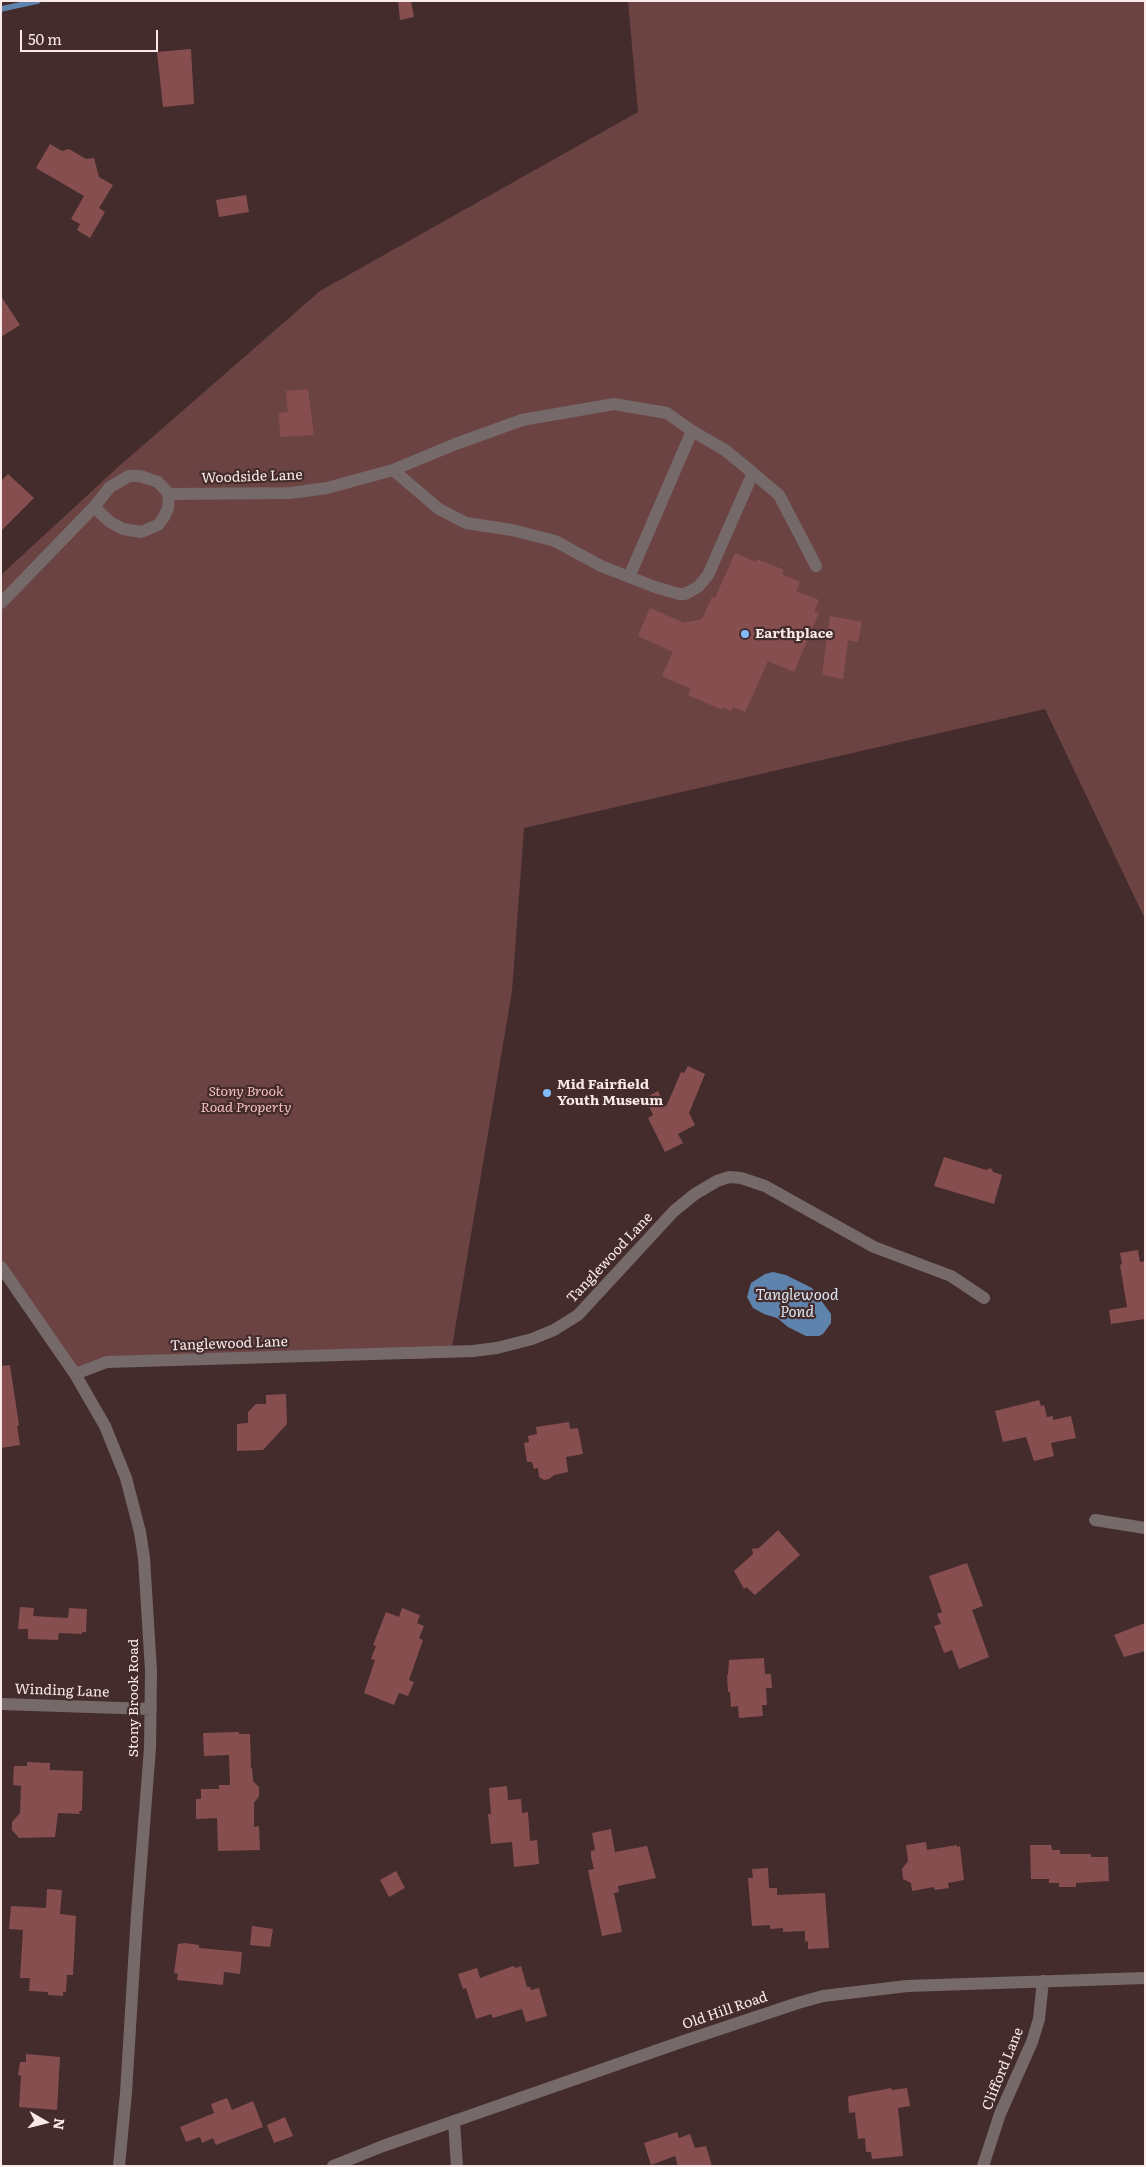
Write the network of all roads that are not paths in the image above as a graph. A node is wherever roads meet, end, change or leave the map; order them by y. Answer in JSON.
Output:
{"nodes":[{"id":1,"x":692,"y":431,"type":"junction"},
{"id":2,"x":393,"y":470,"type":"junction"},
{"id":3,"x":753,"y":473,"type":"junction"},
{"id":4,"x":169,"y":494,"type":"junction"},
{"id":5,"x":94,"y":507,"type":"junction"},
{"id":6,"x":816,"y":566,"type":"dead end"},
{"id":7,"x":629,"y":577,"type":"junction"},
{"id":8,"x":1,"y":603,"type":"edge"},
{"id":9,"x":1,"y":1267,"type":"edge"},
{"id":10,"x":984,"y":1298,"type":"dead end"},
{"id":11,"x":75,"y":1374,"type":"junction"},
{"id":12,"x":1095,"y":1520,"type":"dead end"},
{"id":13,"x":1145,"y":1528,"type":"edge"},
{"id":14,"x":1,"y":1704,"type":"edge"},
{"id":15,"x":151,"y":1709,"type":"junction"},
{"id":16,"x":1145,"y":1978,"type":"edge"},
{"id":17,"x":1043,"y":1981,"type":"junction"},
{"id":18,"x":454,"y":2121,"type":"junction"},
{"id":19,"x":119,"y":2166,"type":"edge"},
{"id":20,"x":333,"y":2166,"type":"edge"},
{"id":21,"x":457,"y":2166,"type":"edge"},
{"id":22,"x":983,"y":2166,"type":"edge"}],
"edges":[{"from":1,"to":2,"type":"street","name":"Woodside Lane"},
{"from":1,"to":3,"type":"street","name":"Woodside Lane"},
{"from":1,"to":7,"type":"street"},
{"from":2,"to":4,"type":"street","name":"Woodside Lane"},
{"from":2,"to":7,"type":"street"},
{"from":3,"to":6,"type":"street","name":"Woodside Lane"},
{"from":3,"to":7,"type":"street"},
{"from":4,"to":5,"type":"street"},
{"from":4,"to":5,"type":"street"},
{"from":5,"to":8,"type":"street"},
{"from":9,"to":11,"type":"street","name":"Stony Brook Road"},
{"from":10,"to":11,"type":"street","name":"Tanglewood Lane"},
{"from":11,"to":15,"type":"street","name":"Stony Brook Road"},
{"from":12,"to":13,"type":"street"},
{"from":14,"to":15,"type":"street","name":"Winding Lane"},
{"from":15,"to":19,"type":"street","name":"Stony Brook Road"},
{"from":16,"to":17,"type":"street","name":"Old Hill Road"},
{"from":17,"to":18,"type":"street","name":"Old Hill Road"},
{"from":17,"to":22,"type":"street","name":"Clifford Lane"},
{"from":18,"to":20,"type":"street","name":"Old Hill Road"},
{"from":18,"to":21,"type":"street"}]}
